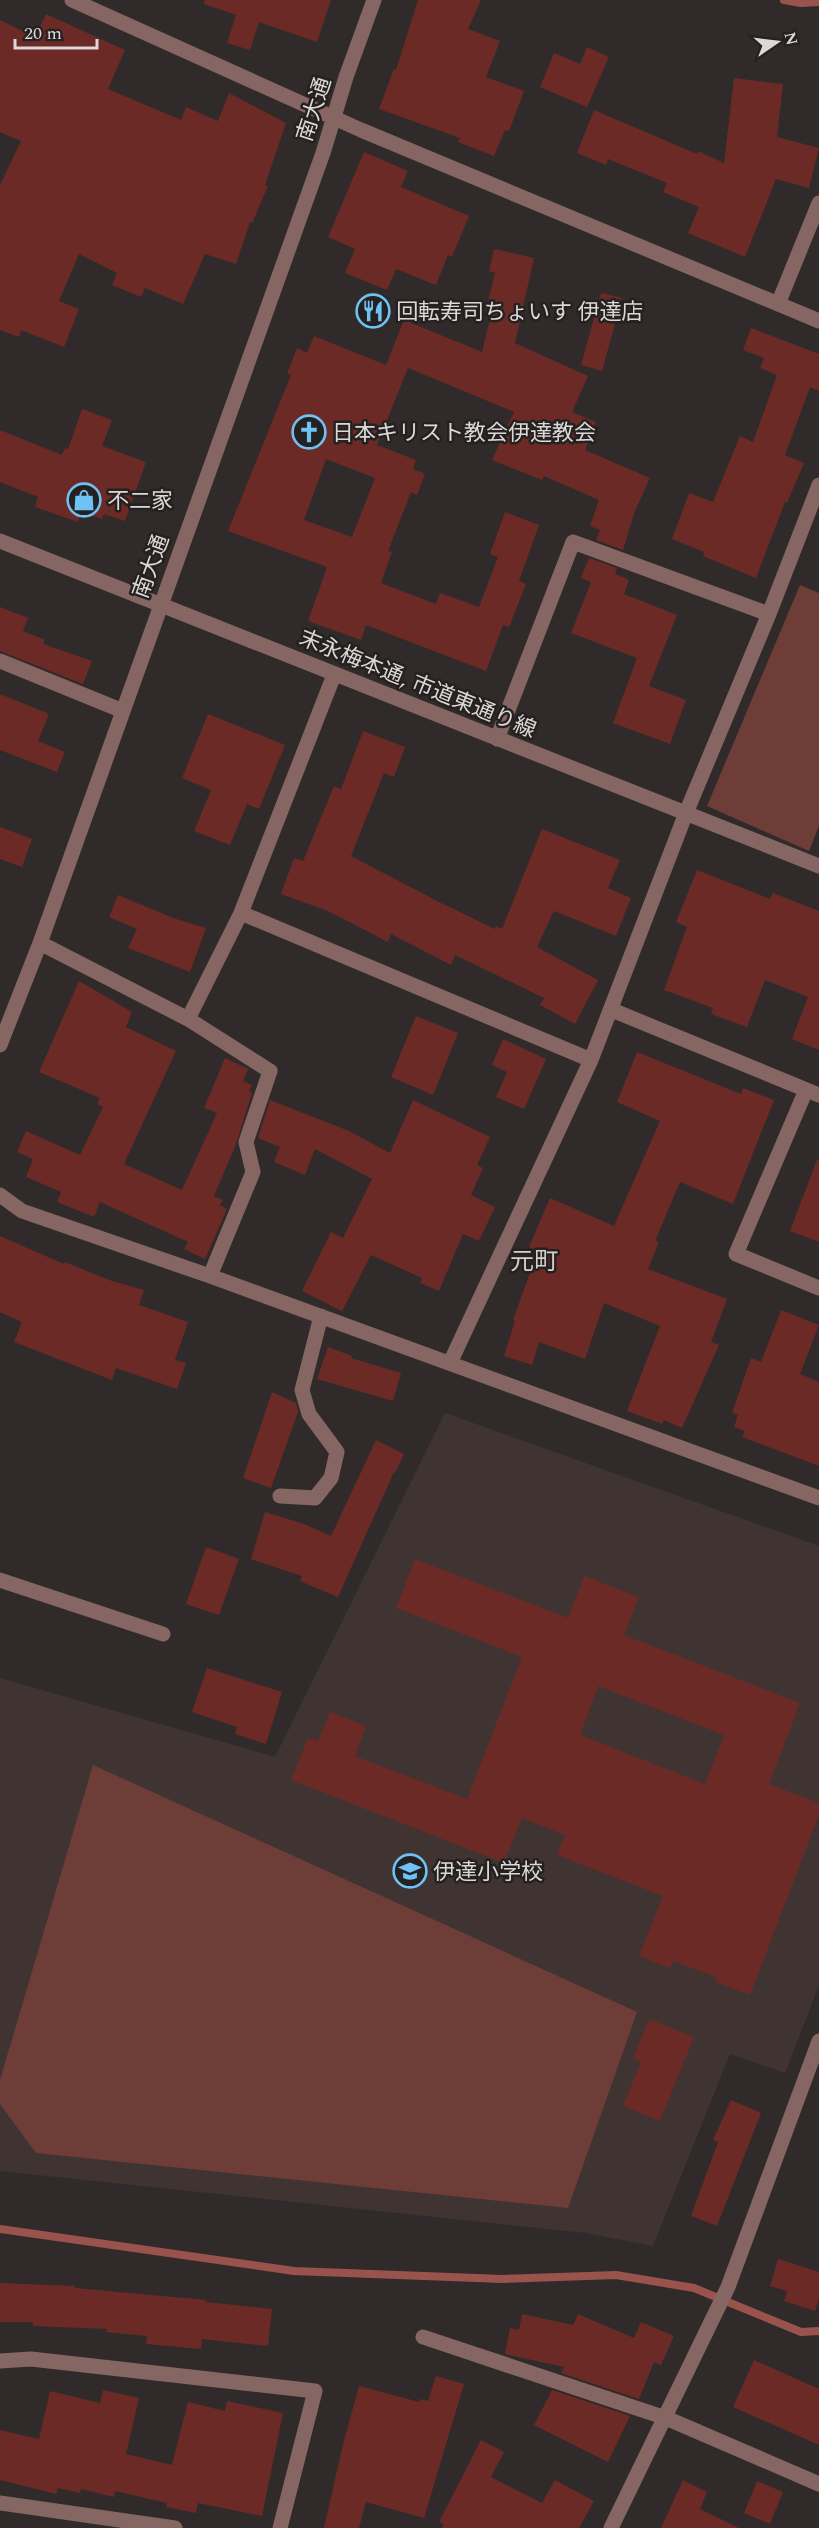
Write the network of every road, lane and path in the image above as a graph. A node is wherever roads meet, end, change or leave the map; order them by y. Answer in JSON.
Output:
{"nodes":[{"id":1,"x":72,"y":0,"type":"edge"},
{"id":2,"x":374,"y":0,"type":"edge"},
{"id":3,"x":334,"y":117,"type":"junction"},
{"id":4,"x":819,"y":203,"type":"edge"},
{"id":5,"x":778,"y":304,"type":"junction"},
{"id":6,"x":819,"y":321,"type":"edge"},
{"id":7,"x":819,"y":485,"type":"edge"},
{"id":8,"x":0,"y":541,"type":"edge"},
{"id":9,"x":160,"y":605,"type":"junction"},
{"id":10,"x":769,"y":614,"type":"junction"},
{"id":11,"x":0,"y":661,"type":"edge"},
{"id":12,"x":334,"y":675,"type":"junction"},
{"id":13,"x":123,"y":711,"type":"junction"},
{"id":14,"x":497,"y":739,"type":"junction"},
{"id":15,"x":686,"y":813,"type":"junction"},
{"id":16,"x":819,"y":866,"type":"edge"},
{"id":17,"x":241,"y":913,"type":"junction"},
{"id":18,"x":40,"y":943,"type":"junction"},
{"id":19,"x":612,"y":1010,"type":"junction"},
{"id":20,"x":188,"y":1019,"type":"junction"},
{"id":21,"x":0,"y":1044,"type":"edge"},
{"id":22,"x":591,"y":1060,"type":"junction"},
{"id":23,"x":812,"y":1092,"type":"edge"},
{"id":24,"x":0,"y":1195,"type":"edge"},
{"id":25,"x":210,"y":1276,"type":"junction"},
{"id":26,"x":819,"y":1288,"type":"edge"},
{"id":27,"x":321,"y":1316,"type":"junction"},
{"id":28,"x":450,"y":1363,"type":"junction"},
{"id":29,"x":280,"y":1496,"type":"dead end"},
{"id":30,"x":819,"y":1498,"type":"edge"},
{"id":31,"x":0,"y":1580,"type":"edge"},
{"id":32,"x":163,"y":1634,"type":"dead end"},
{"id":33,"x":819,"y":2041,"type":"edge"},
{"id":34,"x":423,"y":2337,"type":"dead end"},
{"id":35,"x":0,"y":2361,"type":"edge"},
{"id":36,"x":666,"y":2418,"type":"junction"},
{"id":37,"x":819,"y":2484,"type":"edge"},
{"id":38,"x":0,"y":2503,"type":"edge"},
{"id":39,"x":618,"y":2526,"type":"edge"},
{"id":40,"x":175,"y":2528,"type":"edge"},
{"id":41,"x":280,"y":2528,"type":"edge"}],
"edges":[{"from":1,"to":3,"type":"street"},
{"from":2,"to":3,"type":"street","name":"南大通"},
{"from":3,"to":5,"type":"street"},
{"from":3,"to":9,"type":"street","name":"南大通"},
{"from":4,"to":5,"type":"street"},
{"from":5,"to":6,"type":"street"},
{"from":7,"to":10,"type":"street"},
{"from":8,"to":9,"type":"street","name":"末永梅本通, 市道東通り線"},
{"from":9,"to":12,"type":"street","name":"末永梅本通, 市道東通り線"},
{"from":9,"to":13,"type":"street","name":"南大通"},
{"from":10,"to":14,"type":"street"},
{"from":10,"to":15,"type":"street"},
{"from":11,"to":13,"type":"street"},
{"from":12,"to":14,"type":"street","name":"末永梅本通, 市道東通り線"},
{"from":12,"to":17,"type":"street"},
{"from":13,"to":18,"type":"street","name":"南大通"},
{"from":14,"to":15,"type":"street","name":"末永梅本通, 市道東通り線"},
{"from":15,"to":16,"type":"street","name":"末永梅本通, 市道東通り線"},
{"from":15,"to":19,"type":"street"},
{"from":17,"to":20,"type":"street"},
{"from":17,"to":22,"type":"street"},
{"from":18,"to":20,"type":"street"},
{"from":18,"to":21,"type":"street","name":"南大通"},
{"from":19,"to":22,"type":"street"},
{"from":19,"to":23,"type":"street"},
{"from":20,"to":25,"type":"street"},
{"from":22,"to":28,"type":"street"},
{"from":23,"to":26,"type":"street"},
{"from":24,"to":25,"type":"street"},
{"from":25,"to":27,"type":"street"},
{"from":27,"to":28,"type":"street"},
{"from":27,"to":29,"type":"street"},
{"from":28,"to":30,"type":"street"},
{"from":31,"to":32,"type":"street"},
{"from":33,"to":36,"type":"street"},
{"from":34,"to":36,"type":"street"},
{"from":35,"to":41,"type":"street"},
{"from":36,"to":37,"type":"street"},
{"from":36,"to":39,"type":"street"},
{"from":38,"to":40,"type":"street"}]}
